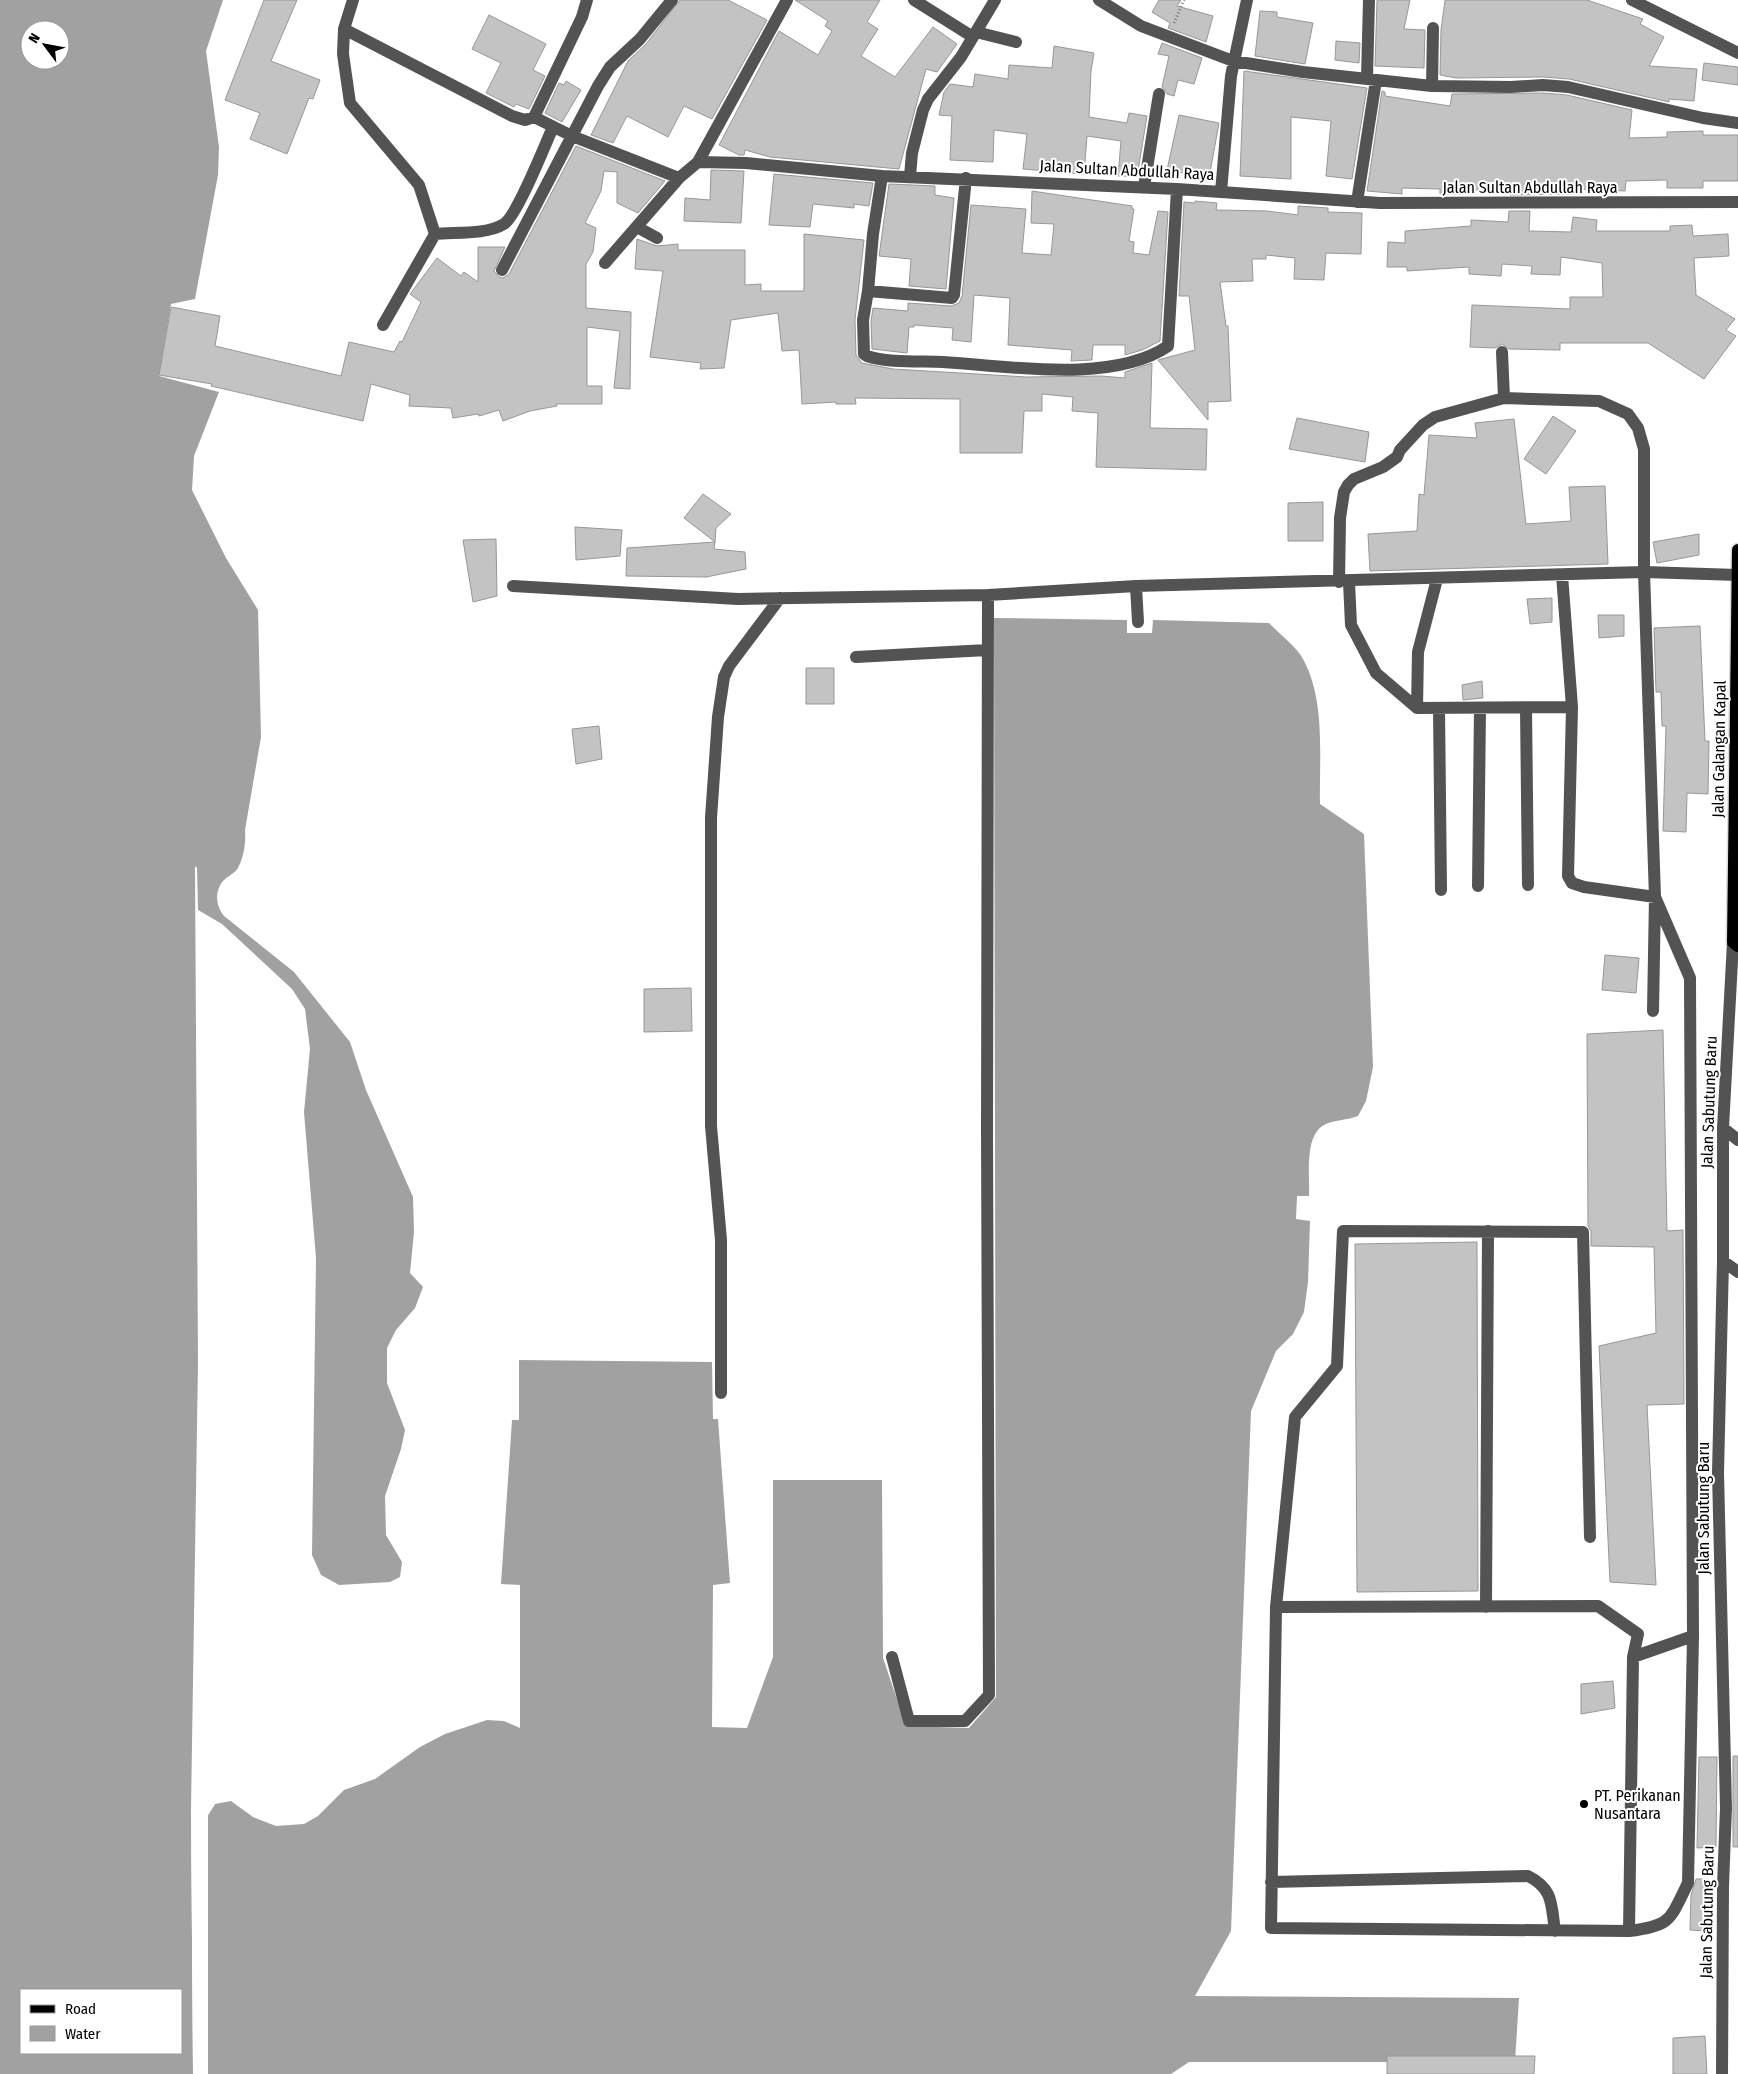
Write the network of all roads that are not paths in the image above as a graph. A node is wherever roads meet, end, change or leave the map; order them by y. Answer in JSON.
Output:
{"nodes":[{"id":1,"x":353,"y":0,"type":"edge"},
{"id":2,"x":587,"y":0,"type":"edge"},
{"id":3,"x":670,"y":0,"type":"edge"},
{"id":4,"x":787,"y":0,"type":"edge"},
{"id":5,"x":914,"y":0,"type":"edge"},
{"id":6,"x":995,"y":0,"type":"edge"},
{"id":7,"x":1098,"y":0,"type":"edge"},
{"id":8,"x":1247,"y":0,"type":"edge"},
{"id":9,"x":1369,"y":0,"type":"edge"},
{"id":10,"x":1632,"y":0,"type":"edge"},
{"id":11,"x":1433,"y":28,"type":"dead end"},
{"id":12,"x":344,"y":30,"type":"junction"},
{"id":13,"x":975,"y":34,"type":"junction"},
{"id":14,"x":1016,"y":42,"type":"dead end"},
{"id":15,"x":1738,"y":53,"type":"edge"},
{"id":16,"x":1233,"y":61,"type":"junction"},
{"id":17,"x":1372,"y":79,"type":"junction"},
{"id":18,"x":1432,"y":86,"type":"junction"},
{"id":19,"x":1159,"y":94,"type":"dead end"},
{"id":20,"x":534,"y":117,"type":"junction"},
{"id":21,"x":1738,"y":123,"type":"edge"},
{"id":22,"x":553,"y":127,"type":"junction"},
{"id":23,"x":572,"y":136,"type":"junction"},
{"id":24,"x":698,"y":162,"type":"junction"},
{"id":25,"x":882,"y":176,"type":"junction"},
{"id":26,"x":910,"y":176,"type":"junction"},
{"id":27,"x":679,"y":178,"type":"junction"},
{"id":28,"x":966,"y":178,"type":"junction"},
{"id":29,"x":1144,"y":187,"type":"junction"},
{"id":30,"x":1177,"y":188,"type":"junction"},
{"id":31,"x":1221,"y":192,"type":"junction"},
{"id":32,"x":1358,"y":202,"type":"junction"},
{"id":33,"x":1738,"y":202,"type":"edge"},
{"id":34,"x":637,"y":227,"type":"junction"},
{"id":35,"x":435,"y":234,"type":"junction"},
{"id":36,"x":657,"y":238,"type":"dead end"},
{"id":37,"x":606,"y":262,"type":"dead end"},
{"id":38,"x":502,"y":270,"type":"dead end"},
{"id":39,"x":868,"y":291,"type":"junction"},
{"id":40,"x":383,"y":325,"type":"dead end"},
{"id":41,"x":1502,"y":352,"type":"dead end"},
{"id":42,"x":1504,"y":398,"type":"junction"},
{"id":43,"x":1738,"y":550,"type":"edge"},
{"id":44,"x":1644,"y":572,"type":"junction"},
{"id":45,"x":1562,"y":574,"type":"junction"},
{"id":46,"x":1738,"y":575,"type":"edge"},
{"id":47,"x":1437,"y":579,"type":"junction"},
{"id":48,"x":1344,"y":582,"type":"junction"},
{"id":49,"x":513,"y":586,"type":"dead end"},
{"id":50,"x":1136,"y":586,"type":"junction"},
{"id":51,"x":988,"y":595,"type":"junction"},
{"id":52,"x":780,"y":598,"type":"junction"},
{"id":53,"x":1138,"y":622,"type":"dead end"},
{"id":54,"x":987,"y":650,"type":"junction"},
{"id":55,"x":856,"y":657,"type":"dead end"},
{"id":56,"x":1572,"y":707,"type":"junction"},
{"id":57,"x":1417,"y":708,"type":"junction"},
{"id":58,"x":1439,"y":708,"type":"junction"},
{"id":59,"x":1480,"y":708,"type":"junction"},
{"id":60,"x":1526,"y":708,"type":"junction"},
{"id":61,"x":1737,"y":795,"type":"edge"},
{"id":62,"x":1528,"y":885,"type":"dead end"},
{"id":63,"x":1478,"y":886,"type":"dead end"},
{"id":64,"x":1440,"y":890,"type":"dead end"},
{"id":65,"x":1655,"y":897,"type":"junction"},
{"id":66,"x":1736,"y":944,"type":"edge"},
{"id":67,"x":1654,"y":1011,"type":"dead end"},
{"id":68,"x":1723,"y":1128,"type":"junction"},
{"id":69,"x":1738,"y":1140,"type":"edge"},
{"id":70,"x":1488,"y":1231,"type":"junction"},
{"id":71,"x":1724,"y":1261,"type":"junction"},
{"id":72,"x":1738,"y":1272,"type":"edge"},
{"id":73,"x":721,"y":1393,"type":"dead end"},
{"id":74,"x":1590,"y":1537,"type":"dead end"},
{"id":75,"x":1276,"y":1607,"type":"junction"},
{"id":76,"x":1486,"y":1607,"type":"junction"},
{"id":77,"x":1693,"y":1636,"type":"junction"},
{"id":78,"x":1633,"y":1656,"type":"junction"},
{"id":79,"x":892,"y":1657,"type":"dead end"},
{"id":80,"x":1732,"y":1808,"type":"edge"},
{"id":81,"x":1272,"y":1882,"type":"junction"},
{"id":82,"x":1555,"y":1930,"type":"junction"},
{"id":83,"x":1629,"y":1931,"type":"junction"},
{"id":84,"x":1722,"y":2074,"type":"edge"}],
"edges":[{"from":1,"to":12,"type":"street"},
{"from":2,"to":20,"type":"street"},
{"from":3,"to":23,"type":"street"},
{"from":4,"to":24,"type":"street"},
{"from":5,"to":13,"type":"street"},
{"from":6,"to":13,"type":"street"},
{"from":7,"to":16,"type":"street"},
{"from":8,"to":16,"type":"street"},
{"from":9,"to":17,"type":"street"},
{"from":10,"to":15,"type":"street"},
{"from":11,"to":18,"type":"street"},
{"from":12,"to":20,"type":"street"},
{"from":12,"to":35,"type":"street"},
{"from":13,"to":14,"type":"street"},
{"from":13,"to":26,"type":"street"},
{"from":16,"to":17,"type":"street"},
{"from":16,"to":31,"type":"street"},
{"from":17,"to":18,"type":"street"},
{"from":17,"to":32,"type":"street"},
{"from":18,"to":21,"type":"street"},
{"from":19,"to":29,"type":"street"},
{"from":20,"to":22,"type":"street"},
{"from":22,"to":23,"type":"street"},
{"from":22,"to":35,"type":"street"},
{"from":23,"to":27,"type":"street"},
{"from":23,"to":38,"type":"street"},
{"from":24,"to":25,"type":"street","name":"Jalan Sultan Abdullah Raya"},
{"from":24,"to":27,"type":"street"},
{"from":25,"to":26,"type":"street","name":"Jalan Sultan Abdullah Raya"},
{"from":25,"to":39,"type":"street"},
{"from":26,"to":28,"type":"street","name":"Jalan Sultan Abdullah Raya"},
{"from":27,"to":34,"type":"street"},
{"from":28,"to":29,"type":"street","name":"Jalan Sultan Abdullah Raya"},
{"from":28,"to":39,"type":"street"},
{"from":29,"to":30,"type":"street","name":"Jalan Sultan Abdullah Raya"},
{"from":30,"to":31,"type":"street","name":"Jalan Sultan Abdullah Raya"},
{"from":30,"to":39,"type":"street"},
{"from":31,"to":32,"type":"street","name":"Jalan Sultan Abdullah Raya"},
{"from":32,"to":33,"type":"street","name":"Jalan Sultan Abdullah Raya"},
{"from":34,"to":36,"type":"street"},
{"from":34,"to":37,"type":"street"},
{"from":35,"to":40,"type":"street"},
{"from":41,"to":42,"type":"street"},
{"from":42,"to":44,"type":"street"},
{"from":42,"to":48,"type":"street"},
{"from":43,"to":46,"type":"main road","name":"Jalan Galangan Kapal"},
{"from":44,"to":45,"type":"street"},
{"from":44,"to":46,"type":"street"},
{"from":44,"to":65,"type":"street"},
{"from":45,"to":47,"type":"street"},
{"from":45,"to":56,"type":"street"},
{"from":46,"to":61,"type":"main road","name":"Jalan Galangan Kapal"},
{"from":47,"to":48,"type":"street"},
{"from":47,"to":57,"type":"street"},
{"from":48,"to":50,"type":"street"},
{"from":48,"to":57,"type":"street"},
{"from":49,"to":52,"type":"street"},
{"from":50,"to":51,"type":"street"},
{"from":50,"to":53,"type":"street"},
{"from":51,"to":52,"type":"street"},
{"from":51,"to":54,"type":"street"},
{"from":52,"to":73,"type":"street"},
{"from":54,"to":55,"type":"street"},
{"from":54,"to":79,"type":"street"},
{"from":56,"to":60,"type":"street"},
{"from":56,"to":65,"type":"street"},
{"from":57,"to":58,"type":"street"},
{"from":58,"to":59,"type":"street"},
{"from":58,"to":64,"type":"street"},
{"from":59,"to":60,"type":"street"},
{"from":59,"to":63,"type":"street"},
{"from":60,"to":62,"type":"street"},
{"from":61,"to":66,"type":"main road","name":"Jalan Galangan Kapal"},
{"from":65,"to":67,"type":"street"},
{"from":65,"to":77,"type":"street"},
{"from":66,"to":68,"type":"street","name":"Jalan Sabutung Baru"},
{"from":68,"to":69,"type":"street"},
{"from":68,"to":71,"type":"street","name":"Jalan Sabutung Baru"},
{"from":70,"to":74,"type":"street"},
{"from":70,"to":75,"type":"street"},
{"from":70,"to":76,"type":"street"},
{"from":71,"to":72,"type":"street"},
{"from":71,"to":80,"type":"street","name":"Jalan Sabutung Baru"},
{"from":75,"to":76,"type":"street"},
{"from":75,"to":81,"type":"street"},
{"from":76,"to":78,"type":"street"},
{"from":77,"to":78,"type":"street"},
{"from":77,"to":83,"type":"street"},
{"from":78,"to":83,"type":"street"},
{"from":80,"to":84,"type":"street","name":"Jalan Sabutung Baru"},
{"from":81,"to":82,"type":"street"},
{"from":81,"to":82,"type":"street"},
{"from":82,"to":83,"type":"street"}]}
